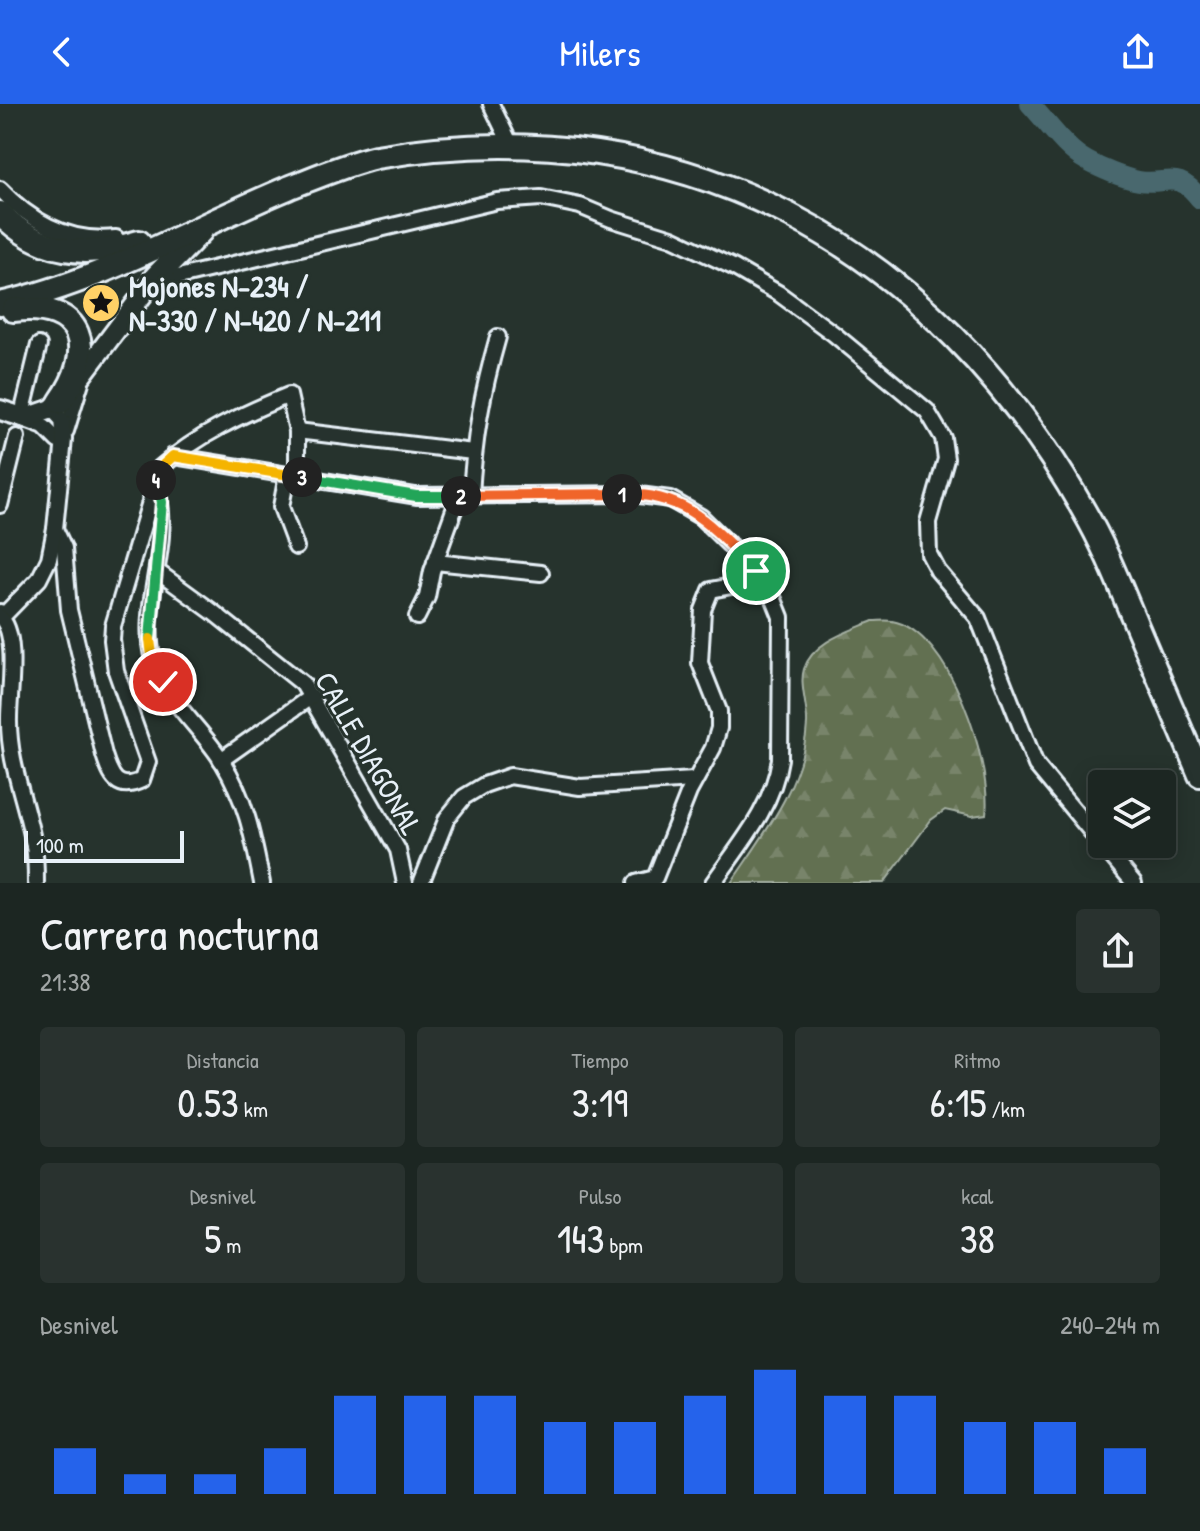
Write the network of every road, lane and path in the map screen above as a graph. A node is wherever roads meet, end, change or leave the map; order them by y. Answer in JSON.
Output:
{"nodes":[{"id":1,"x":491,"y":104,"type":"edge"},
{"id":2,"x":508,"y":139,"type":"junction"},
{"id":3,"x":0,"y":189,"type":"edge"},
{"id":4,"x":0,"y":213,"type":"edge"},
{"id":5,"x":211,"y":222,"type":"junction"},
{"id":6,"x":183,"y":234,"type":"junction"},
{"id":7,"x":147,"y":239,"type":"junction"},
{"id":8,"x":156,"y":277,"type":"junction"},
{"id":9,"x":0,"y":304,"type":"edge"},
{"id":10,"x":0,"y":313,"type":"edge"},
{"id":11,"x":498,"y":337,"type":"dead end"},
{"id":12,"x":39,"y":345,"type":"dead end"},
{"id":13,"x":89,"y":365,"type":"junction"},
{"id":14,"x":56,"y":405,"type":"junction"},
{"id":15,"x":13,"y":411,"type":"edge"},
{"id":16,"x":297,"y":431,"type":"junction"},
{"id":17,"x":17,"y":437,"type":"dead end"},
{"id":18,"x":61,"y":443,"type":"junction"},
{"id":19,"x":473,"y":452,"type":"junction"},
{"id":20,"x":173,"y":456,"type":"junction"},
{"id":21,"x":292,"y":476,"type":"junction"},
{"id":22,"x":155,"y":483,"type":"junction"},
{"id":23,"x":465,"y":496,"type":"junction"},
{"id":24,"x":0,"y":505,"type":"edge"},
{"id":25,"x":55,"y":529,"type":"junction"},
{"id":26,"x":296,"y":547,"type":"dead end"},
{"id":27,"x":435,"y":562,"type":"junction"},
{"id":28,"x":158,"y":572,"type":"junction"},
{"id":29,"x":541,"y":573,"type":"dead end"},
{"id":30,"x":762,"y":580,"type":"junction"},
{"id":31,"x":1,"y":615,"type":"edge"},
{"id":32,"x":417,"y":617,"type":"dead end"},
{"id":33,"x":312,"y":696,"type":"junction"},
{"id":34,"x":221,"y":760,"type":"junction"},
{"id":35,"x":1200,"y":775,"type":"edge"},
{"id":36,"x":694,"y":780,"type":"junction"},
{"id":37,"x":36,"y":883,"type":"edge"},
{"id":38,"x":262,"y":883,"type":"edge"},
{"id":39,"x":405,"y":883,"type":"edge"},
{"id":40,"x":421,"y":883,"type":"edge"},
{"id":41,"x":636,"y":883,"type":"edge"},
{"id":42,"x":713,"y":883,"type":"edge"},
{"id":43,"x":1134,"y":883,"type":"edge"}],
"edges":[{"from":1,"to":2,"type":"street"},
{"from":2,"to":5,"type":"highway"},
{"from":2,"to":35,"type":"highway"},
{"from":3,"to":7,"type":"street"},
{"from":4,"to":7,"type":"highway"},
{"from":5,"to":6,"type":"highway"},
{"from":5,"to":8,"type":"highway"},
{"from":6,"to":7,"type":"highway"},
{"from":6,"to":9,"type":"highway"},
{"from":8,"to":13,"type":"main road"},
{"from":8,"to":43,"type":"street"},
{"from":10,"to":14,"type":"highway"},
{"from":11,"to":19,"type":"street"},
{"from":12,"to":15,"type":"street"},
{"from":13,"to":14,"type":"main road"},
{"from":13,"to":18,"type":"street"},
{"from":14,"to":15,"type":"main road"},
{"from":14,"to":18,"type":"street"},
{"from":15,"to":18,"type":"street"},
{"from":16,"to":19,"type":"street"},
{"from":16,"to":20,"type":"street"},
{"from":16,"to":21,"type":"street"},
{"from":17,"to":24,"type":"street"},
{"from":18,"to":25,"type":"street"},
{"from":19,"to":23,"type":"street"},
{"from":20,"to":21,"type":"street"},
{"from":20,"to":22,"type":"street"},
{"from":21,"to":23,"type":"street"},
{"from":21,"to":26,"type":"street"},
{"from":22,"to":25,"type":"street"},
{"from":22,"to":28,"type":"street"},
{"from":23,"to":27,"type":"street"},
{"from":23,"to":30,"type":"street"},
{"from":25,"to":31,"type":"street"},
{"from":27,"to":29,"type":"street"},
{"from":27,"to":32,"type":"street"},
{"from":28,"to":33,"type":"street","name":"CALLE DIAGONAL"},
{"from":28,"to":34,"type":"street"},
{"from":30,"to":36,"type":"street"},
{"from":30,"to":42,"type":"street"},
{"from":31,"to":37,"type":"street"},
{"from":33,"to":34,"type":"street"},
{"from":33,"to":39,"type":"street","name":"CALLE DIAGONAL"},
{"from":34,"to":38,"type":"street"},
{"from":36,"to":40,"type":"street"},
{"from":36,"to":41,"type":"street"}]}
